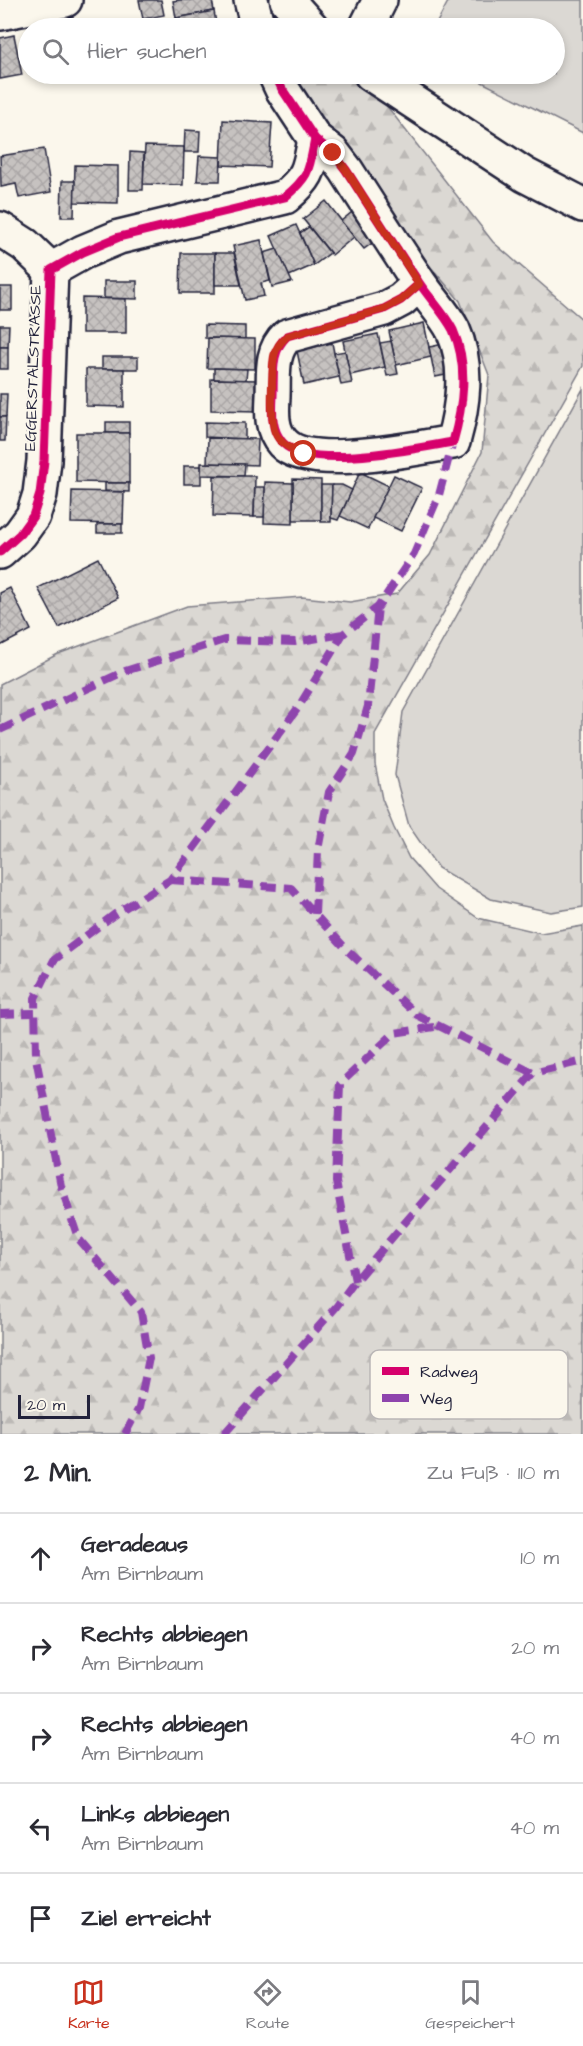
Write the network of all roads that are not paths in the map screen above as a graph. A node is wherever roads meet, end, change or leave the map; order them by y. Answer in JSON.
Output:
{"nodes":[{"id":1,"x":65,"y":0,"type":"edge"},
{"id":2,"x":251,"y":0,"type":"edge"},
{"id":3,"x":287,"y":0,"type":"edge"},
{"id":4,"x":380,"y":0,"type":"edge"},
{"id":5,"x":0,"y":13,"type":"edge"},
{"id":6,"x":256,"y":18,"type":"edge"},
{"id":7,"x":303,"y":18,"type":"edge"},
{"id":8,"x":371,"y":18,"type":"edge"},
{"id":9,"x":280,"y":84,"type":"edge"},
{"id":10,"x":386,"y":84,"type":"edge"},
{"id":11,"x":315,"y":140,"type":"junction"},
{"id":12,"x":583,"y":205,"type":"edge"},
{"id":13,"x":0,"y":230,"type":"edge"},
{"id":14,"x":51,"y":270,"type":"junction"},
{"id":15,"x":419,"y":284,"type":"junction"},
{"id":16,"x":0,"y":552,"type":"edge"}],
"edges":[{"from":1,"to":5,"type":"street"},
{"from":2,"to":6,"type":"street"},
{"from":3,"to":7,"type":"street"},
{"from":4,"to":8,"type":"street"},
{"from":9,"to":11,"type":"street"},
{"from":10,"to":12,"type":"street"},
{"from":11,"to":14,"type":"street","name":"EGGERSTALSTRASSE"},
{"from":11,"to":15,"type":"street"},
{"from":13,"to":14,"type":"street"},
{"from":14,"to":16,"type":"street","name":"EGGERSTALSTRASSE"},
{"from":15,"to":15,"type":"street"}]}
